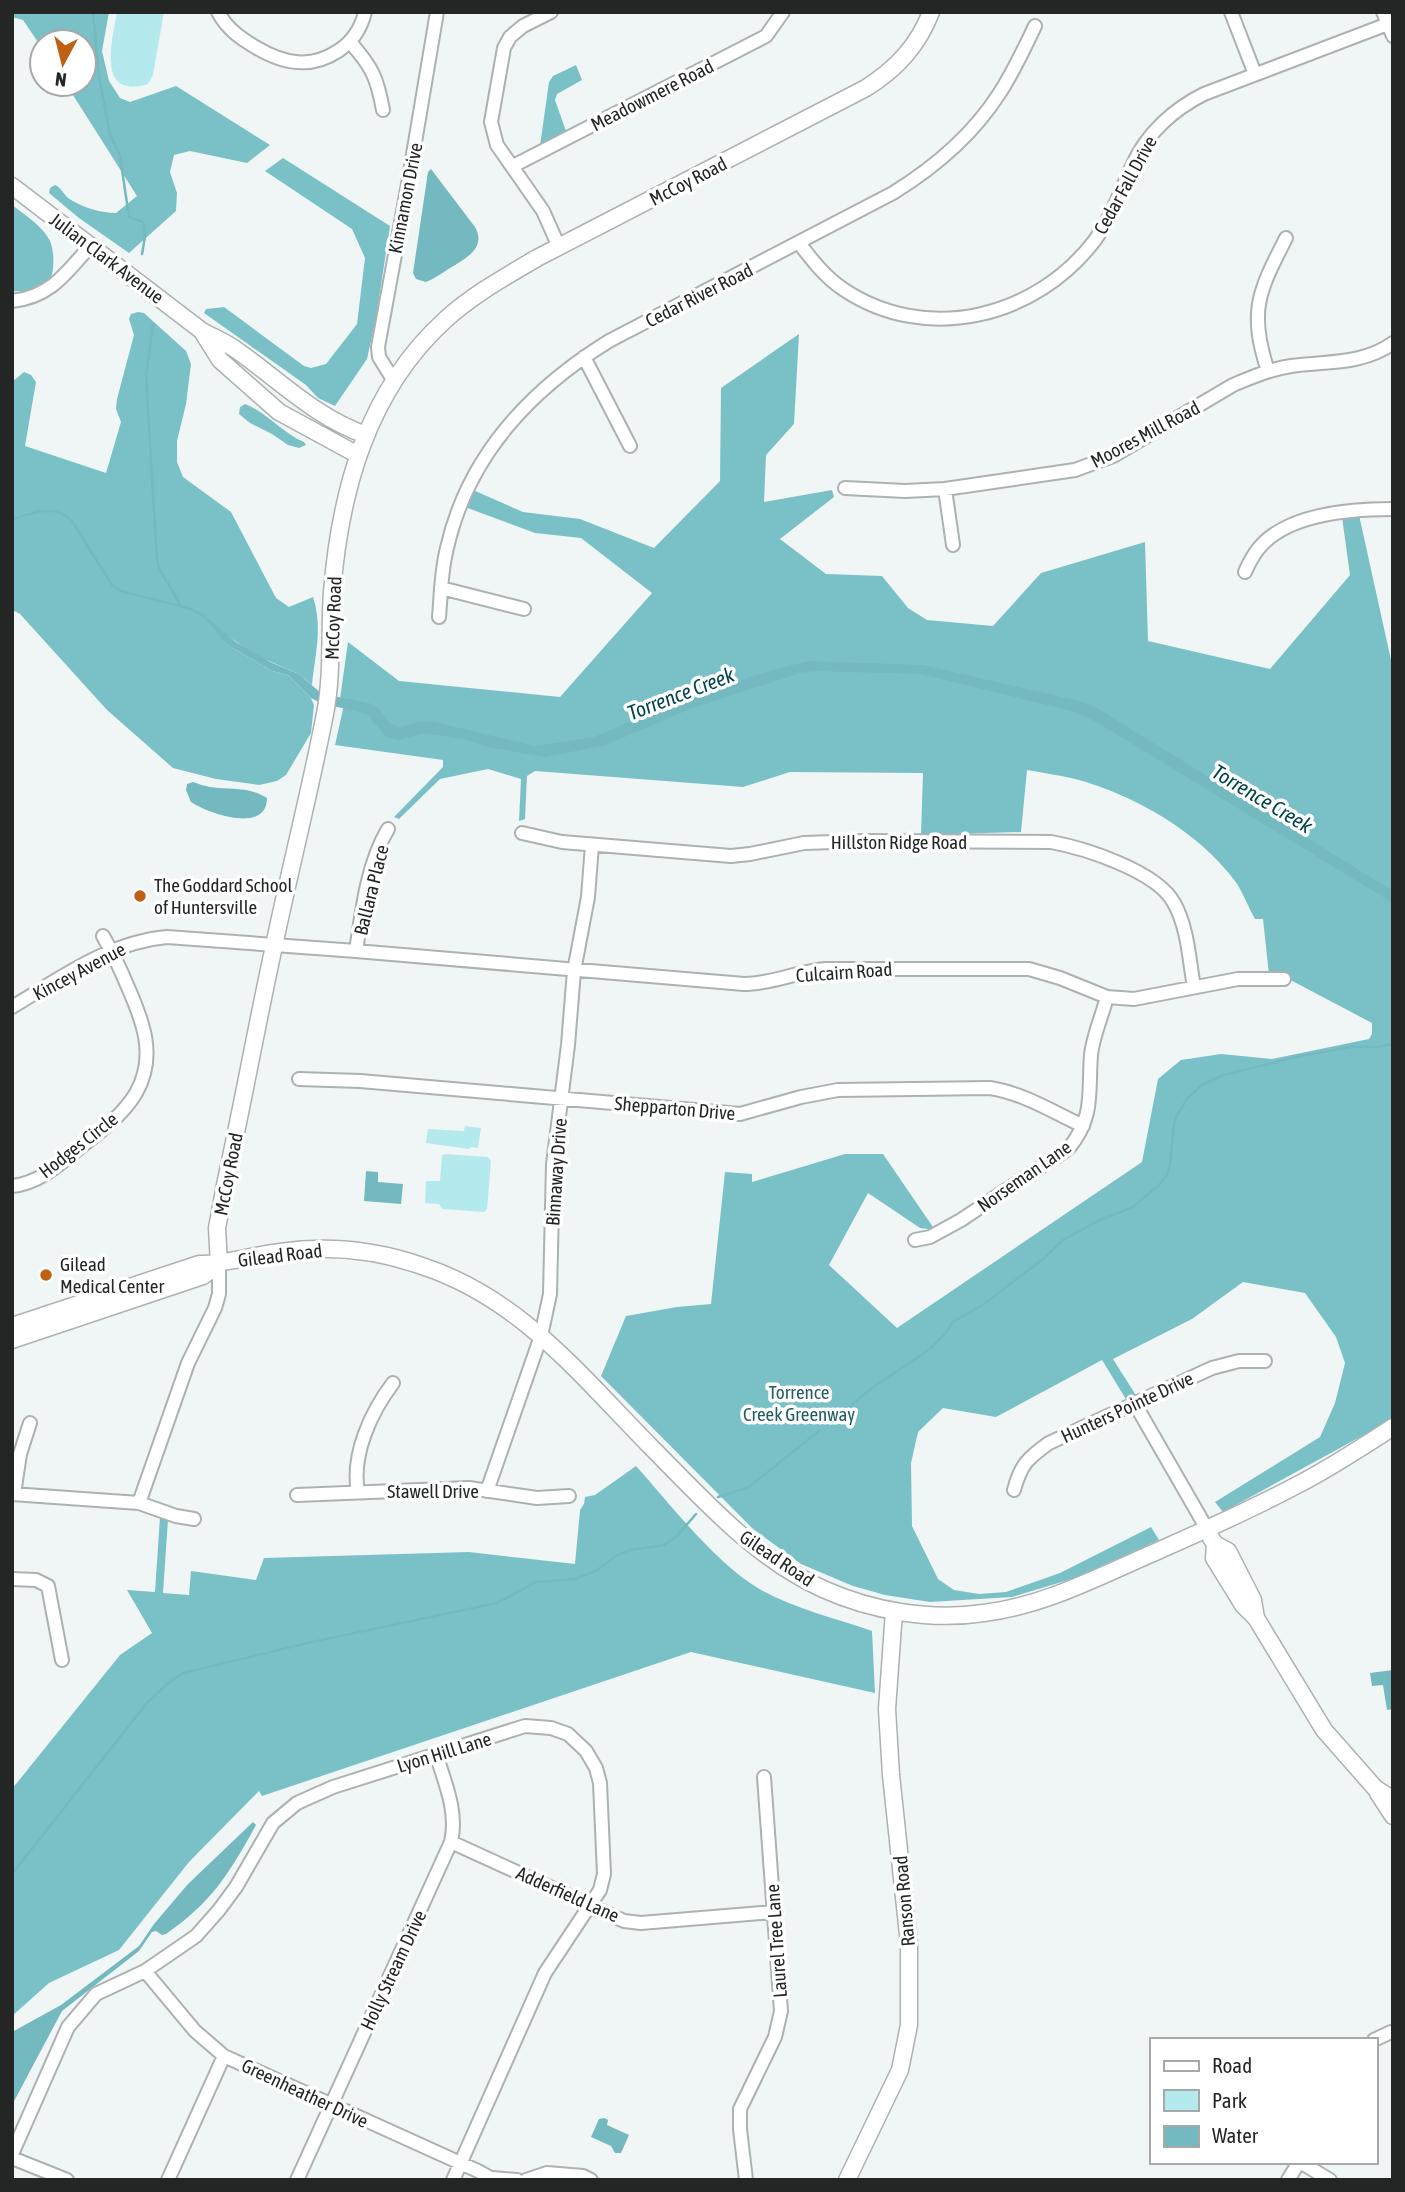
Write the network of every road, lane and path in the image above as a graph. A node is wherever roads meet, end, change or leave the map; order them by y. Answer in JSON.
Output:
{"nodes":[{"id":1,"x":218,"y":12,"type":"edge"},
{"id":2,"x":365,"y":12,"type":"edge"},
{"id":3,"x":437,"y":12,"type":"edge"},
{"id":4,"x":551,"y":12,"type":"edge"},
{"id":5,"x":783,"y":12,"type":"edge"},
{"id":6,"x":929,"y":13,"type":"edge"},
{"id":7,"x":1234,"y":13,"type":"edge"},
{"id":8,"x":1389,"y":24,"type":"edge"},
{"id":9,"x":1035,"y":26,"type":"dead end"},
{"id":10,"x":350,"y":42,"type":"junction"},
{"id":11,"x":1255,"y":75,"type":"junction"},
{"id":12,"x":383,"y":110,"type":"dead end"},
{"id":13,"x":513,"y":166,"type":"junction"},
{"id":14,"x":12,"y":186,"type":"edge"},
{"id":15,"x":1286,"y":238,"type":"dead end"},
{"id":16,"x":799,"y":243,"type":"junction"},
{"id":17,"x":91,"y":246,"type":"junction"},
{"id":18,"x":559,"y":247,"type":"junction"},
{"id":19,"x":12,"y":300,"type":"edge"},
{"id":20,"x":202,"y":331,"type":"junction"},
{"id":21,"x":1393,"y":343,"type":"edge"},
{"id":22,"x":584,"y":357,"type":"junction"},
{"id":23,"x":1268,"y":371,"type":"junction"},
{"id":24,"x":394,"y":381,"type":"junction"},
{"id":25,"x":366,"y":435,"type":"junction"},
{"id":26,"x":631,"y":446,"type":"dead end"},
{"id":27,"x":358,"y":456,"type":"junction"},
{"id":28,"x":845,"y":488,"type":"dead end"},
{"id":29,"x":945,"y":489,"type":"junction"},
{"id":30,"x":1393,"y":509,"type":"edge"},
{"id":31,"x":953,"y":545,"type":"dead end"},
{"id":32,"x":1245,"y":572,"type":"dead end"},
{"id":33,"x":441,"y":588,"type":"junction"},
{"id":34,"x":524,"y":609,"type":"dead end"},
{"id":35,"x":439,"y":617,"type":"dead end"},
{"id":36,"x":388,"y":829,"type":"dead end"},
{"id":37,"x":522,"y":833,"type":"dead end"},
{"id":38,"x":592,"y":845,"type":"junction"},
{"id":39,"x":103,"y":936,"type":"dead end"},
{"id":40,"x":274,"y":946,"type":"junction"},
{"id":41,"x":111,"y":950,"type":"junction"},
{"id":42,"x":356,"y":951,"type":"junction"},
{"id":43,"x":574,"y":971,"type":"junction"},
{"id":44,"x":1284,"y":979,"type":"dead end"},
{"id":45,"x":1194,"y":987,"type":"junction"},
{"id":46,"x":1107,"y":997,"type":"junction"},
{"id":47,"x":12,"y":1007,"type":"edge"},
{"id":48,"x":299,"y":1079,"type":"dead end"},
{"id":49,"x":562,"y":1098,"type":"junction"},
{"id":50,"x":1083,"y":1126,"type":"junction"},
{"id":51,"x":12,"y":1186,"type":"edge"},
{"id":52,"x":915,"y":1240,"type":"dead end"},
{"id":53,"x":219,"y":1264,"type":"junction"},
{"id":54,"x":12,"y":1325,"type":"edge"},
{"id":55,"x":541,"y":1336,"type":"junction"},
{"id":56,"x":12,"y":1340,"type":"edge"},
{"id":57,"x":1265,"y":1361,"type":"dead end"},
{"id":58,"x":393,"y":1384,"type":"dead end"},
{"id":59,"x":1135,"y":1404,"type":"junction"},
{"id":60,"x":30,"y":1423,"type":"dead end"},
{"id":61,"x":1393,"y":1427,"type":"edge"},
{"id":62,"x":1014,"y":1490,"type":"dead end"},
{"id":63,"x":488,"y":1491,"type":"junction"},
{"id":64,"x":359,"y":1492,"type":"junction"},
{"id":65,"x":13,"y":1494,"type":"edge"},
{"id":66,"x":297,"y":1495,"type":"dead end"},
{"id":67,"x":569,"y":1496,"type":"dead end"},
{"id":68,"x":139,"y":1503,"type":"junction"},
{"id":69,"x":194,"y":1519,"type":"dead end"},
{"id":70,"x":1207,"y":1529,"type":"junction"},
{"id":71,"x":12,"y":1579,"type":"edge"},
{"id":72,"x":894,"y":1611,"type":"junction"},
{"id":73,"x":62,"y":1660,"type":"dead end"},
{"id":74,"x":436,"y":1754,"type":"junction"},
{"id":75,"x":764,"y":1777,"type":"dead end"},
{"id":76,"x":1375,"y":1788,"type":"junction"},
{"id":77,"x":1393,"y":1800,"type":"edge"},
{"id":78,"x":1393,"y":1816,"type":"edge"},
{"id":79,"x":451,"y":1842,"type":"junction"},
{"id":80,"x":590,"y":1904,"type":"junction"},
{"id":81,"x":773,"y":1912,"type":"junction"},
{"id":82,"x":145,"y":1971,"type":"junction"},
{"id":83,"x":1391,"y":2032,"type":"dead end"},
{"id":84,"x":1377,"y":2039,"type":"edge"},
{"id":85,"x":224,"y":2056,"type":"junction"},
{"id":86,"x":331,"y":2106,"type":"junction"},
{"id":87,"x":12,"y":2156,"type":"edge"},
{"id":88,"x":461,"y":2164,"type":"junction"},
{"id":89,"x":1299,"y":2164,"type":"edge"},
{"id":90,"x":1303,"y":2164,"type":"edge"},
{"id":91,"x":545,"y":2177,"type":"edge"},
{"id":92,"x":493,"y":2179,"type":"edge"},
{"id":93,"x":68,"y":2180,"type":"edge"},
{"id":94,"x":168,"y":2180,"type":"edge"},
{"id":95,"x":297,"y":2180,"type":"edge"},
{"id":96,"x":453,"y":2180,"type":"edge"},
{"id":97,"x":517,"y":2180,"type":"edge"},
{"id":98,"x":526,"y":2180,"type":"edge"},
{"id":99,"x":591,"y":2180,"type":"edge"},
{"id":100,"x":746,"y":2180,"type":"edge"},
{"id":101,"x":846,"y":2180,"type":"edge"},
{"id":102,"x":1288,"y":2180,"type":"edge"},
{"id":103,"x":1330,"y":2180,"type":"edge"}],
"edges":[{"from":1,"to":10,"type":"street"},
{"from":2,"to":10,"type":"street"},
{"from":3,"to":24,"type":"street","name":"Kinnamon Drive"},
{"from":4,"to":13,"type":"street"},
{"from":5,"to":13,"type":"street","name":"Meadowmere Road"},
{"from":6,"to":18,"type":"main road","name":"McCoy Road"},
{"from":7,"to":11,"type":"street"},
{"from":8,"to":11,"type":"street","name":"Cedar Fall Drive"},
{"from":9,"to":16,"type":"street","name":"Cedar River Road"},
{"from":10,"to":12,"type":"street"},
{"from":11,"to":16,"type":"street","name":"Cedar Fall Drive"},
{"from":13,"to":18,"type":"street"},
{"from":14,"to":17,"type":"main road","name":"Julian Clark Avenue"},
{"from":15,"to":23,"type":"street"},
{"from":16,"to":22,"type":"street","name":"Cedar River Road"},
{"from":17,"to":19,"type":"street"},
{"from":17,"to":20,"type":"main road","name":"Julian Clark Avenue"},
{"from":18,"to":24,"type":"main road","name":"McCoy Road"},
{"from":20,"to":25,"type":"main road","name":"Julian Clark Avenue"},
{"from":20,"to":27,"type":"main road","name":"Julian Clark Avenue"},
{"from":21,"to":23,"type":"street","name":"Moores Mill Road"},
{"from":22,"to":26,"type":"street"},
{"from":22,"to":33,"type":"street","name":"Cedar River Road"},
{"from":23,"to":29,"type":"street","name":"Moores Mill Road"},
{"from":24,"to":25,"type":"main road","name":"McCoy Road"},
{"from":25,"to":27,"type":"main road","name":"McCoy Road"},
{"from":27,"to":40,"type":"main road","name":"McCoy Road"},
{"from":28,"to":29,"type":"street","name":"Moores Mill Road"},
{"from":29,"to":31,"type":"street"},
{"from":30,"to":32,"type":"street"},
{"from":33,"to":34,"type":"street"},
{"from":33,"to":35,"type":"street","name":"Cedar River Road"},
{"from":36,"to":42,"type":"street","name":"Ballara Place"},
{"from":37,"to":38,"type":"street","name":"Hillston Ridge Road"},
{"from":38,"to":43,"type":"street","name":"Binnaway Drive"},
{"from":38,"to":45,"type":"street","name":"Hillston Ridge Road"},
{"from":39,"to":41,"type":"street","name":"Hodges Circle"},
{"from":40,"to":41,"type":"street","name":"Kincey Avenue"},
{"from":40,"to":42,"type":"street","name":"Culcairn Road"},
{"from":40,"to":53,"type":"main road","name":"McCoy Road"},
{"from":41,"to":47,"type":"street","name":"Kincey Avenue"},
{"from":41,"to":51,"type":"street","name":"Hodges Circle"},
{"from":42,"to":43,"type":"street","name":"Culcairn Road"},
{"from":43,"to":46,"type":"street","name":"Culcairn Road"},
{"from":43,"to":49,"type":"street","name":"Binnaway Drive"},
{"from":44,"to":45,"type":"street","name":"Culcairn Road"},
{"from":45,"to":46,"type":"street","name":"Culcairn Road"},
{"from":46,"to":50,"type":"street","name":"Norseman Lane"},
{"from":48,"to":49,"type":"street","name":"Shepparton Drive"},
{"from":49,"to":50,"type":"street","name":"Shepparton Drive"},
{"from":49,"to":55,"type":"street","name":"Binnaway Drive"},
{"from":50,"to":52,"type":"street","name":"Norseman Lane"},
{"from":53,"to":54,"type":"main road","name":"Gilead Road"},
{"from":53,"to":55,"type":"main road","name":"Gilead Road"},
{"from":53,"to":56,"type":"main road","name":"Gilead Road"},
{"from":53,"to":68,"type":"street","name":"McCoy Road"},
{"from":55,"to":63,"type":"street","name":"Binnaway Drive"},
{"from":55,"to":72,"type":"main road","name":"Gilead Road"},
{"from":57,"to":59,"type":"street","name":"Hunters Pointe Drive"},
{"from":58,"to":64,"type":"street"},
{"from":59,"to":62,"type":"street","name":"Hunters Pointe Drive"},
{"from":59,"to":70,"type":"street"},
{"from":60,"to":65,"type":"street"},
{"from":61,"to":70,"type":"main road","name":"Gilead Road"},
{"from":63,"to":64,"type":"street","name":"Stawell Drive"},
{"from":63,"to":67,"type":"street","name":"Stawell Drive"},
{"from":64,"to":66,"type":"street","name":"Stawell Drive"},
{"from":65,"to":68,"type":"street"},
{"from":68,"to":69,"type":"street"},
{"from":70,"to":72,"type":"main road","name":"Gilead Road"},
{"from":70,"to":76,"type":"main road"},
{"from":71,"to":73,"type":"street"},
{"from":72,"to":101,"type":"main road","name":"Ranson Road"},
{"from":74,"to":79,"type":"street","name":"Holly Stream Drive"},
{"from":74,"to":80,"type":"street","name":"Lyon Hill Lane"},
{"from":74,"to":82,"type":"street","name":"Lyon Hill Lane"},
{"from":75,"to":81,"type":"street","name":"Laurel Tree Lane"},
{"from":76,"to":77,"type":"main road"},
{"from":76,"to":78,"type":"main road"},
{"from":79,"to":80,"type":"street","name":"Adderfield Lane"},
{"from":79,"to":86,"type":"street","name":"Holly Stream Drive"},
{"from":80,"to":81,"type":"street","name":"Adderfield Lane"},
{"from":80,"to":88,"type":"street","name":"Lyon Hill Lane"},
{"from":81,"to":100,"type":"street","name":"Laurel Tree Lane"},
{"from":82,"to":85,"type":"street","name":"Greenheather Drive"},
{"from":82,"to":87,"type":"street","name":"Lyon Hill Lane"},
{"from":83,"to":84,"type":"street"},
{"from":85,"to":86,"type":"street","name":"Greenheather Drive"},
{"from":85,"to":94,"type":"street"},
{"from":86,"to":88,"type":"street","name":"Greenheather Drive"},
{"from":86,"to":95,"type":"street","name":"Holly Stream Drive"},
{"from":87,"to":93,"type":"street"},
{"from":88,"to":92,"type":"street","name":"Greenheather Drive"},
{"from":88,"to":96,"type":"street","name":"Lyon Hill Lane"},
{"from":89,"to":102,"type":"street"},
{"from":90,"to":103,"type":"street"},
{"from":91,"to":98,"type":"street"},
{"from":91,"to":99,"type":"street"},
{"from":92,"to":97,"type":"street","name":"Greenheather Drive"}]}
